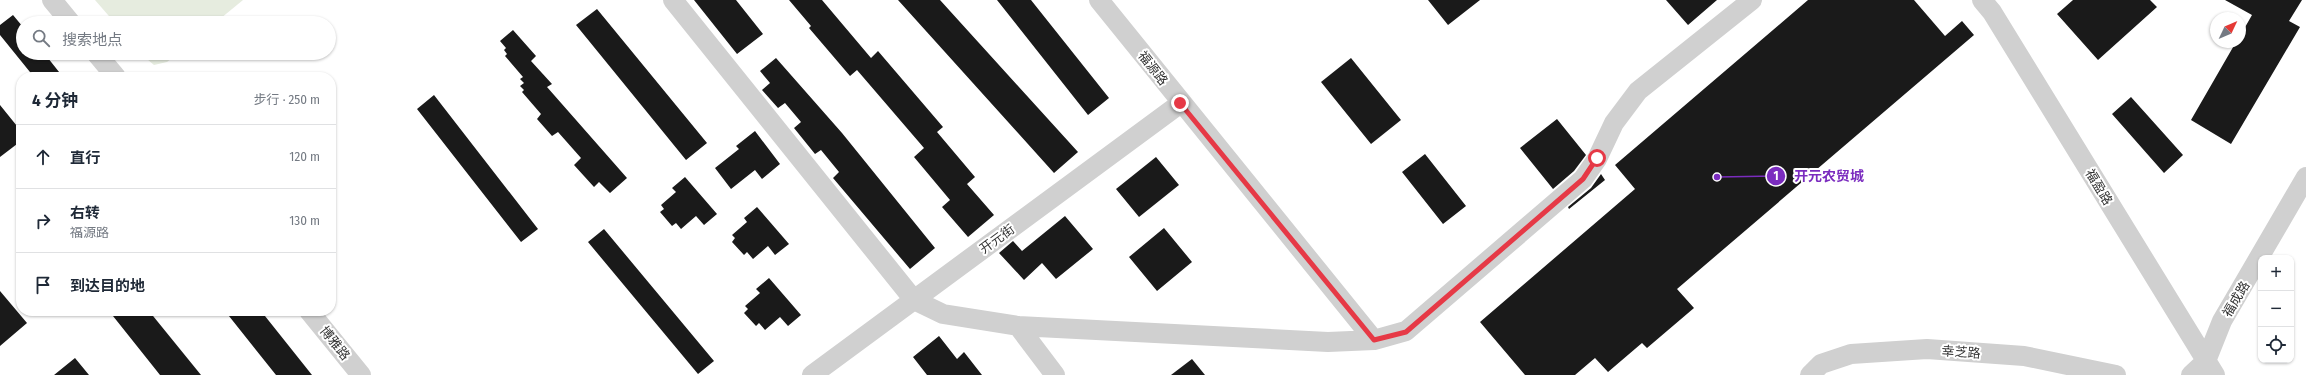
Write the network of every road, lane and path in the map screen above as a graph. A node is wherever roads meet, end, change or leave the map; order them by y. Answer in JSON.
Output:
{"nodes":[{"id":1,"x":52,"y":0,"type":"edge"},
{"id":2,"x":673,"y":0,"type":"edge"},
{"id":3,"x":1099,"y":0,"type":"edge"},
{"id":4,"x":1752,"y":0,"type":"edge"},
{"id":5,"x":1991,"y":4,"type":"edge"},
{"id":6,"x":65,"y":16,"type":"edge"},
{"id":7,"x":102,"y":60,"type":"edge"},
{"id":8,"x":112,"y":72,"type":"edge"},
{"id":9,"x":1180,"y":103,"type":"junction"},
{"id":10,"x":2306,"y":177,"type":"edge"},
{"id":11,"x":914,"y":300,"type":"junction"},
{"id":12,"x":313,"y":316,"type":"edge"},
{"id":13,"x":1018,"y":326,"type":"junction"},
{"id":14,"x":1374,"y":340,"type":"junction"},
{"id":15,"x":2211,"y":368,"type":"edge"},
{"id":16,"x":361,"y":375,"type":"edge"},
{"id":17,"x":812,"y":375,"type":"edge"},
{"id":18,"x":1055,"y":375,"type":"edge"},
{"id":19,"x":1810,"y":375,"type":"edge"},
{"id":20,"x":2116,"y":375,"type":"edge"},
{"id":21,"x":2190,"y":375,"type":"edge"}],
"edges":[{"from":1,"to":6,"type":"street"},
{"from":2,"to":11,"type":"street"},
{"from":3,"to":9,"type":"street","name":"福源路"},
{"from":4,"to":14,"type":"street"},
{"from":5,"to":15,"type":"street","name":"福盈路"},
{"from":7,"to":8,"type":"street"},
{"from":9,"to":11,"type":"street","name":"开元街"},
{"from":9,"to":14,"type":"street","name":"福源路"},
{"from":10,"to":15,"type":"street","name":"福成路"},
{"from":11,"to":13,"type":"street"},
{"from":11,"to":17,"type":"street","name":"开元街"},
{"from":12,"to":16,"type":"street","name":"博雅路"},
{"from":13,"to":14,"type":"street"},
{"from":13,"to":18,"type":"street"},
{"from":15,"to":21,"type":"street"},
{"from":19,"to":20,"type":"street","name":"幸芝路"}]}
